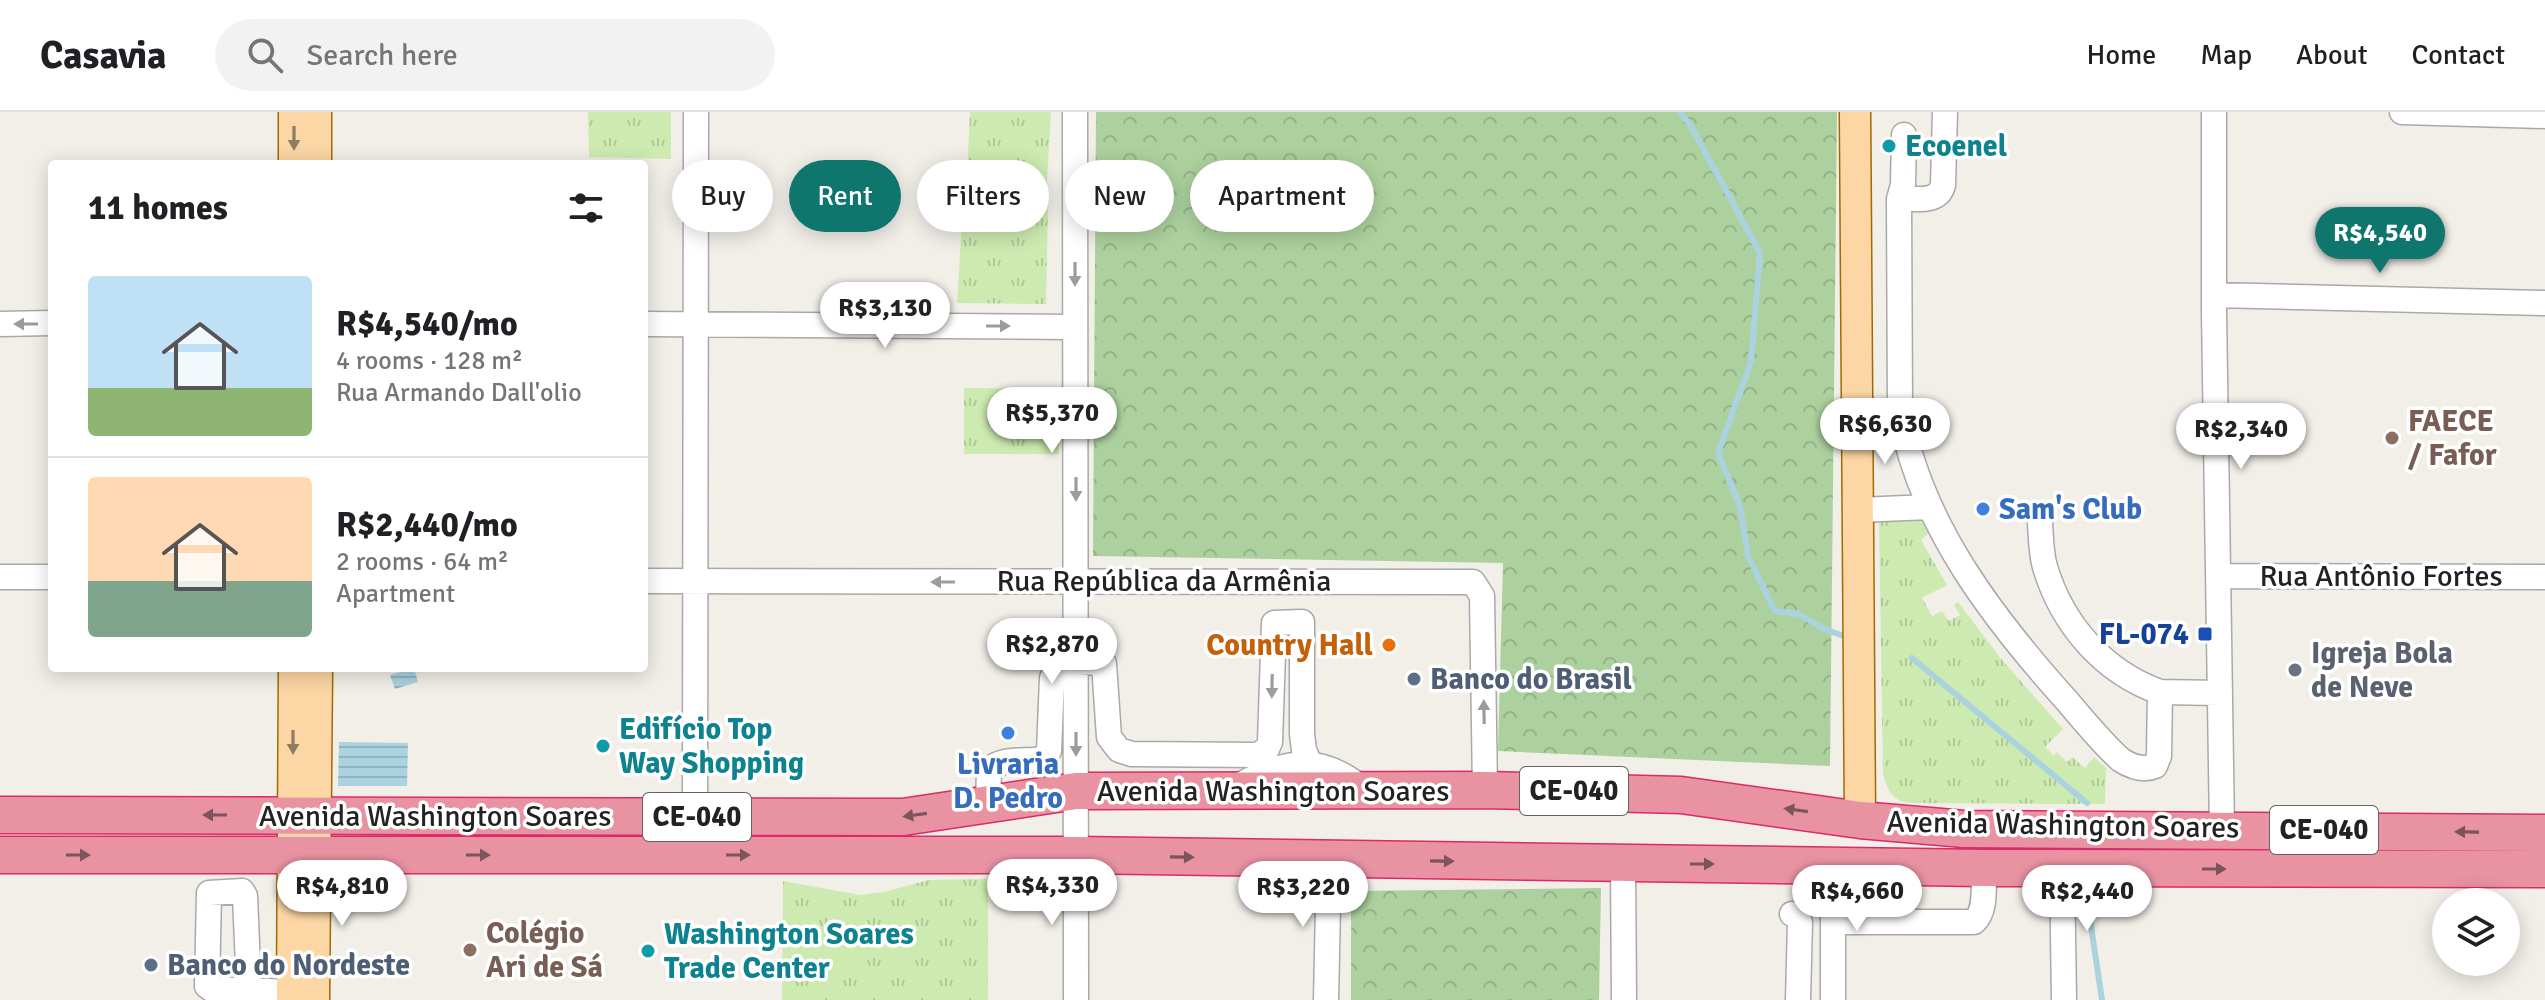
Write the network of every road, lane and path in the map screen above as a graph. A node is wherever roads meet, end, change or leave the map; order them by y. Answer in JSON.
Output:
{"nodes":[{"id":1,"x":294,"y":112,"type":"edge"},
{"id":2,"x":316,"y":112,"type":"edge"},
{"id":3,"x":696,"y":112,"type":"edge"},
{"id":4,"x":1075,"y":112,"type":"edge"},
{"id":5,"x":1855,"y":112,"type":"edge"},
{"id":6,"x":1945,"y":112,"type":"edge"},
{"id":7,"x":2214,"y":112,"type":"edge"},
{"id":8,"x":2402,"y":112,"type":"edge"},
{"id":9,"x":2545,"y":116,"type":"edge"},
{"id":10,"x":1904,"y":135,"type":"dead end"},
{"id":11,"x":294,"y":160,"type":"edge"},
{"id":12,"x":316,"y":160,"type":"edge"},
{"id":13,"x":1899,"y":199,"type":"junction"},
{"id":14,"x":2214,"y":295,"type":"junction"},
{"id":15,"x":2545,"y":303,"type":"edge"},
{"id":16,"x":48,"y":323,"type":"edge"},
{"id":17,"x":0,"y":324,"type":"edge"},
{"id":18,"x":648,"y":324,"type":"edge"},
{"id":19,"x":696,"y":325,"type":"junction"},
{"id":20,"x":1075,"y":327,"type":"junction"},
{"id":21,"x":1929,"y":507,"type":"junction"},
{"id":22,"x":1859,"y":510,"type":"junction"},
{"id":23,"x":2040,"y":523,"type":"dead end"},
{"id":24,"x":2218,"y":576,"type":"junction"},
{"id":25,"x":0,"y":577,"type":"edge"},
{"id":26,"x":48,"y":577,"type":"edge"},
{"id":27,"x":2545,"y":577,"type":"edge"},
{"id":28,"x":648,"y":581,"type":"edge"},
{"id":29,"x":696,"y":582,"type":"junction"},
{"id":30,"x":1077,"y":582,"type":"junction"},
{"id":31,"x":1076,"y":667,"type":"junction"},
{"id":32,"x":294,"y":672,"type":"edge"},
{"id":33,"x":317,"y":672,"type":"edge"},
{"id":34,"x":2160,"y":692,"type":"junction"},
{"id":35,"x":2220,"y":693,"type":"junction"},
{"id":36,"x":1288,"y":733,"type":"dead end"},
{"id":37,"x":1310,"y":764,"type":"junction"},
{"id":38,"x":1280,"y":765,"type":"junction"},
{"id":39,"x":1485,"y":790,"type":"junction"},
{"id":40,"x":1076,"y":791,"type":"junction"},
{"id":41,"x":1229,"y":791,"type":"junction"},
{"id":42,"x":1365,"y":791,"type":"junction"},
{"id":43,"x":988,"y":804,"type":"junction"},
{"id":44,"x":0,"y":815,"type":"edge"},
{"id":45,"x":305,"y":815,"type":"junction"},
{"id":46,"x":695,"y":817,"type":"junction"},
{"id":47,"x":1860,"y":820,"type":"junction"},
{"id":48,"x":2222,"y":830,"type":"junction"},
{"id":49,"x":2545,"y":833,"type":"edge"},
{"id":50,"x":0,"y":855,"type":"edge"},
{"id":51,"x":304,"y":855,"type":"junction"},
{"id":52,"x":1076,"y":855,"type":"junction"},
{"id":53,"x":1329,"y":859,"type":"junction"},
{"id":54,"x":1623,"y":864,"type":"junction"},
{"id":55,"x":1833,"y":867,"type":"junction"},
{"id":56,"x":2062,"y":867,"type":"junction"},
{"id":57,"x":1984,"y":868,"type":"junction"},
{"id":58,"x":2545,"y":869,"type":"edge"},
{"id":59,"x":1833,"y":928,"type":"junction"},
{"id":60,"x":249,"y":990,"type":"dead end"},
{"id":61,"x":300,"y":997,"type":"edge"},
{"id":62,"x":1076,"y":1000,"type":"edge"},
{"id":63,"x":1326,"y":1000,"type":"edge"},
{"id":64,"x":1624,"y":1000,"type":"edge"},
{"id":65,"x":1798,"y":1000,"type":"edge"},
{"id":66,"x":1833,"y":1000,"type":"edge"},
{"id":67,"x":2064,"y":1000,"type":"edge"}],
"edges":[{"from":1,"to":11,"type":"main road","one_way":true},
{"from":2,"to":12,"type":"main road"},
{"from":3,"to":19,"type":"street"},
{"from":4,"to":20,"type":"street","one_way":true},
{"from":5,"to":22,"type":"main road"},
{"from":6,"to":13,"type":"street"},
{"from":7,"to":14,"type":"street"},
{"from":8,"to":9,"type":"street"},
{"from":10,"to":13,"type":"street"},
{"from":13,"to":21,"type":"street"},
{"from":14,"to":15,"type":"street"},
{"from":14,"to":24,"type":"street"},
{"from":16,"to":17,"type":"street","one_way":true},
{"from":18,"to":19,"type":"street"},
{"from":19,"to":20,"type":"street","one_way":true},
{"from":19,"to":29,"type":"street"},
{"from":20,"to":30,"type":"street","one_way":true},
{"from":21,"to":22,"type":"street"},
{"from":21,"to":34,"type":"street"},
{"from":22,"to":47,"type":"main road"},
{"from":23,"to":34,"type":"street"},
{"from":24,"to":27,"type":"street","name":"Rua Antônio Fortes"},
{"from":24,"to":35,"type":"street"},
{"from":25,"to":26,"type":"street"},
{"from":28,"to":29,"type":"street","name":"Rua República da Armênia"},
{"from":30,"to":29,"type":"street","name":"Rua República da Armênia","one_way":true},
{"from":29,"to":46,"type":"street"},
{"from":30,"to":31,"type":"street"},
{"from":39,"to":30,"type":"street","name":"Rua República da Armênia","one_way":true},
{"from":37,"to":31,"type":"street","one_way":true},
{"from":31,"to":40,"type":"street","one_way":true},
{"from":31,"to":43,"type":"street"},
{"from":32,"to":45,"type":"main road","one_way":true},
{"from":33,"to":45,"type":"main road"},
{"from":34,"to":35,"type":"street"},
{"from":35,"to":48,"type":"street"},
{"from":36,"to":38,"type":"street"},
{"from":37,"to":38,"type":"street"},
{"from":37,"to":42,"type":"street"},
{"from":38,"to":41,"type":"street"},
{"from":39,"to":42,"type":"highway","name":"Avenida Washington Soares","number":"CE-040"},
{"from":47,"to":39,"type":"highway","name":"Avenida Washington Soares","number":"CE-040","one_way":true},
{"from":40,"to":41,"type":"highway","name":"Avenida Washington Soares","number":"CE-040"},
{"from":40,"to":43,"type":"highway","name":"Avenida Washington Soares","number":"CE-040"},
{"from":40,"to":52,"type":"street"},
{"from":41,"to":42,"type":"highway","name":"Avenida Washington Soares","number":"CE-040"},
{"from":43,"to":46,"type":"highway","name":"Avenida Washington Soares","number":"CE-040","one_way":true},
{"from":45,"to":44,"type":"highway","name":"Avenida Washington Soares","number":"CE-040","one_way":true},
{"from":45,"to":46,"type":"highway","name":"Avenida Washington Soares","number":"CE-040"},
{"from":45,"to":51,"type":"main road"},
{"from":47,"to":48,"type":"highway","name":"Avenida Washington Soares","number":"CE-040"},
{"from":49,"to":48,"type":"highway","name":"Avenida Washington Soares","number":"CE-040","one_way":true},
{"from":50,"to":51,"type":"highway","name":"Avenida Washington Soares","number":"CE-040","one_way":true},
{"from":51,"to":52,"type":"highway","name":"Avenida Washington Soares","number":"CE-040","one_way":true},
{"from":51,"to":61,"type":"main road"},
{"from":52,"to":53,"type":"highway","name":"Avenida Washington Soares","number":"CE-040","one_way":true},
{"from":52,"to":62,"type":"street"},
{"from":53,"to":54,"type":"highway","name":"Avenida Washington Soares","number":"CE-040","one_way":true},
{"from":53,"to":63,"type":"street"},
{"from":54,"to":55,"type":"highway","name":"Avenida Washington Soares","number":"CE-040","one_way":true},
{"from":54,"to":64,"type":"street"},
{"from":55,"to":57,"type":"highway","name":"Avenida Washington Soares","number":"CE-040"},
{"from":55,"to":59,"type":"street"},
{"from":56,"to":57,"type":"highway","name":"Avenida Washington Soares","number":"CE-040"},
{"from":56,"to":58,"type":"highway","name":"Avenida Washington Soares","number":"CE-040","one_way":true},
{"from":56,"to":67,"type":"street"},
{"from":57,"to":59,"type":"street"},
{"from":59,"to":65,"type":"street"},
{"from":59,"to":66,"type":"street"},
{"from":60,"to":61,"type":"street"}]}
